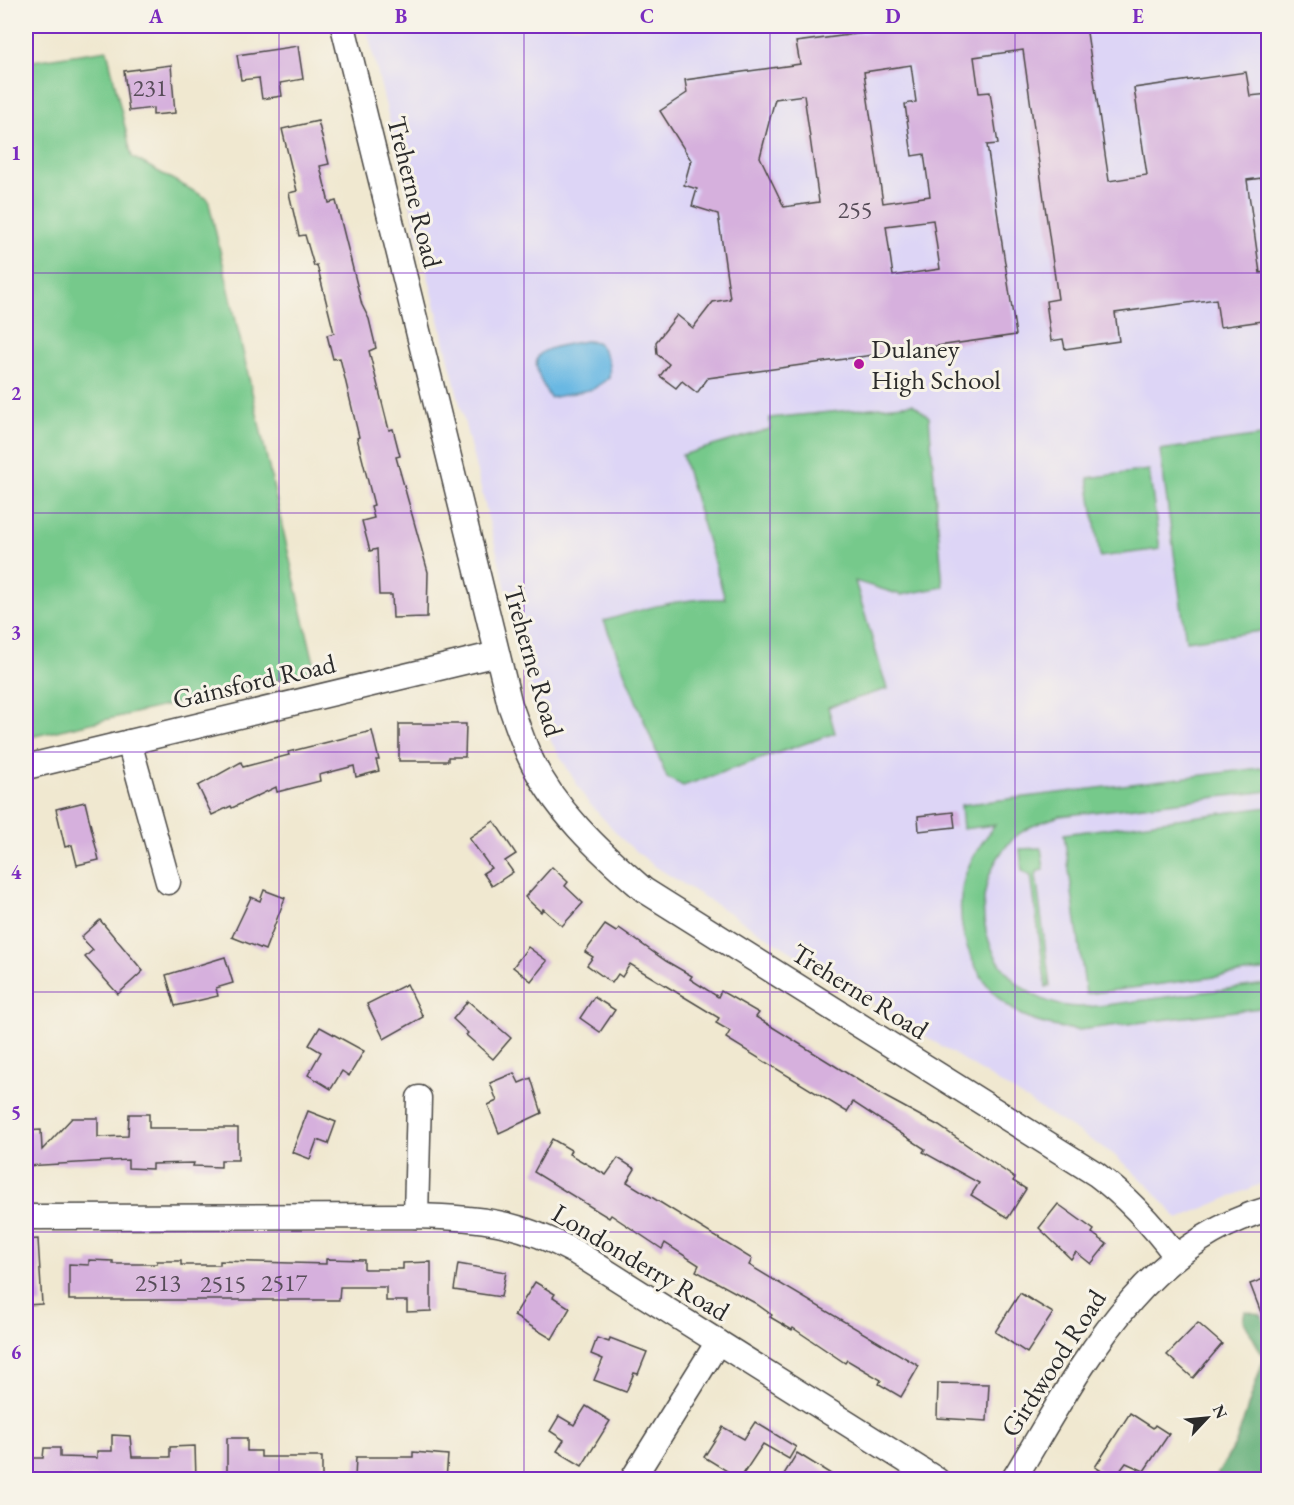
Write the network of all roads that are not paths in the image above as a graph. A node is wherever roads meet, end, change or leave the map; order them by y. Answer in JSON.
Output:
{"nodes":[{"id":1,"x":343,"y":26,"type":"edge"},
{"id":2,"x":497,"y":654,"type":"junction"},
{"id":3,"x":129,"y":742,"type":"junction"},
{"id":4,"x":26,"y":767,"type":"edge"},
{"id":5,"x":168,"y":882,"type":"dead end"},
{"id":6,"x":419,"y":1098,"type":"dead end"},
{"id":7,"x":1269,"y":1209,"type":"edge"},
{"id":8,"x":416,"y":1216,"type":"junction"},
{"id":9,"x":26,"y":1217,"type":"edge"},
{"id":10,"x":1176,"y":1256,"type":"junction"},
{"id":11,"x":718,"y":1342,"type":"junction"},
{"id":12,"x":632,"y":1479,"type":"edge"},
{"id":13,"x":937,"y":1479,"type":"edge"},
{"id":14,"x":1013,"y":1479,"type":"edge"}],
"edges":[{"from":1,"to":2,"type":"street","name":"Treherne Road"},
{"from":2,"to":3,"type":"street","name":"Gainsford Road"},
{"from":2,"to":10,"type":"street","name":"Treherne Road"},
{"from":3,"to":4,"type":"street","name":"Gainsford Road"},
{"from":3,"to":5,"type":"street"},
{"from":6,"to":8,"type":"street"},
{"from":7,"to":10,"type":"street","name":"Girdwood Road"},
{"from":8,"to":9,"type":"street","name":"Londonderry Road"},
{"from":8,"to":11,"type":"street","name":"Londonderry Road"},
{"from":10,"to":14,"type":"street","name":"Girdwood Road"},
{"from":11,"to":12,"type":"street"},
{"from":11,"to":13,"type":"street","name":"Londonderry Road"}]}
